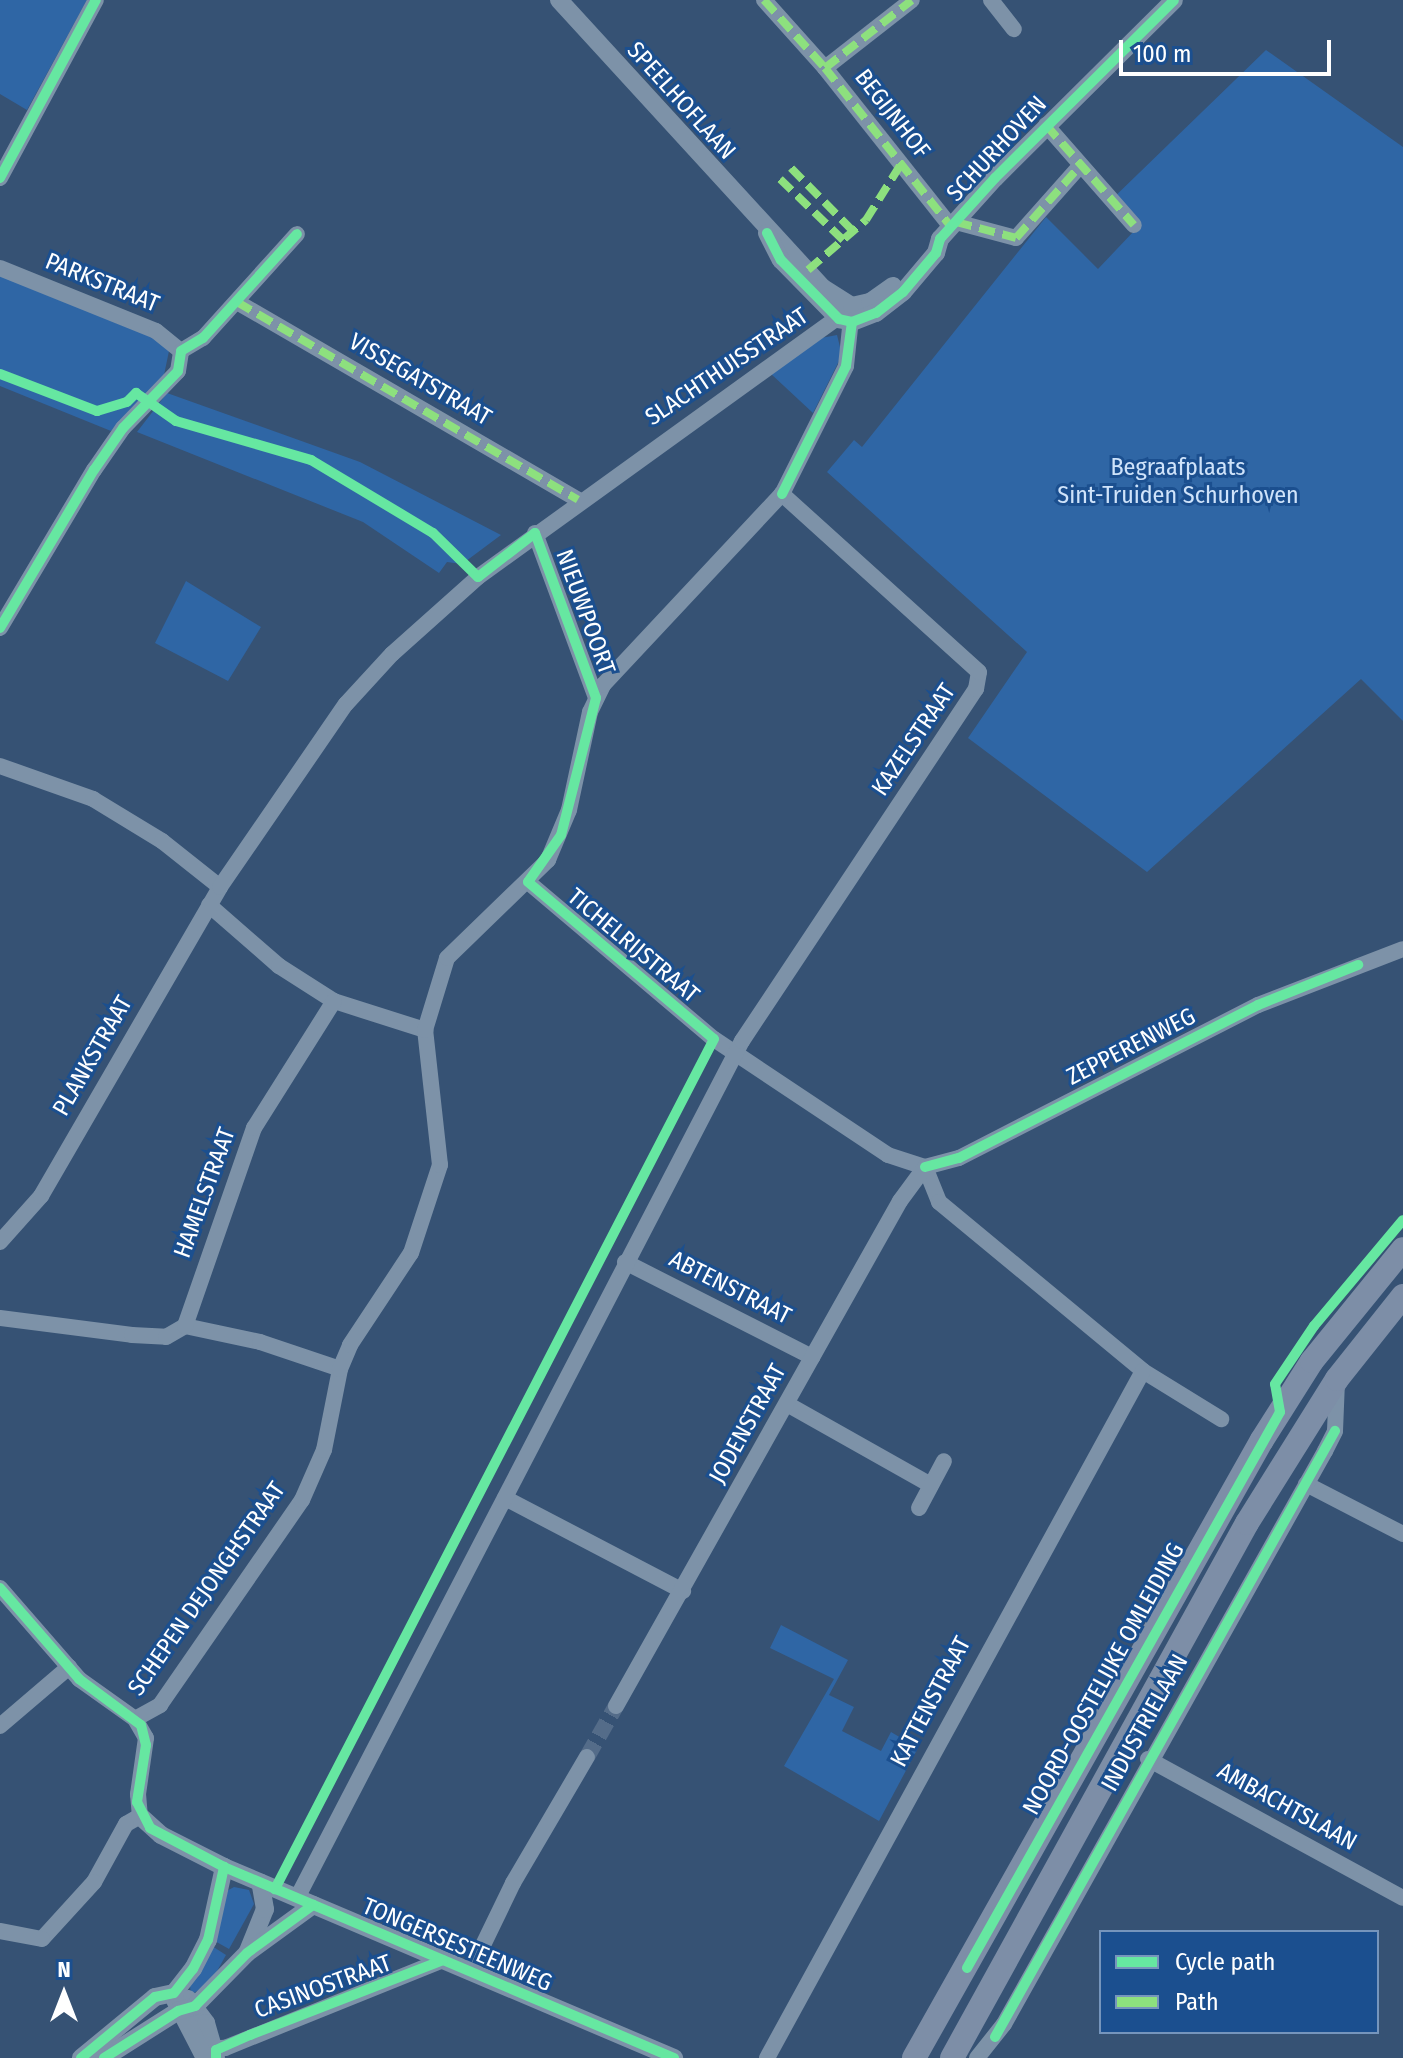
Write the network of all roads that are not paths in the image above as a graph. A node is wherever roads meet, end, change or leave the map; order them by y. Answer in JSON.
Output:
{"nodes":[{"id":1,"x":96,"y":0,"type":"edge"},
{"id":2,"x":559,"y":0,"type":"edge"},
{"id":3,"x":764,"y":0,"type":"edge"},
{"id":4,"x":991,"y":0,"type":"edge"},
{"id":5,"x":1174,"y":0,"type":"edge"},
{"id":6,"x":907,"y":1,"type":"edge"},
{"id":7,"x":1014,"y":29,"type":"dead end"},
{"id":8,"x":825,"y":68,"type":"junction"},
{"id":9,"x":1046,"y":125,"type":"junction"},
{"id":10,"x":1079,"y":167,"type":"junction"},
{"id":11,"x":1,"y":173,"type":"edge"},
{"id":12,"x":1134,"y":225,"type":"dead end"},
{"id":13,"x":949,"y":229,"type":"junction"},
{"id":14,"x":297,"y":234,"type":"dead end"},
{"id":15,"x":0,"y":268,"type":"edge"},
{"id":16,"x":237,"y":302,"type":"junction"},
{"id":17,"x":848,"y":316,"type":"junction"},
{"id":18,"x":181,"y":351,"type":"junction"},
{"id":19,"x":782,"y":494,"type":"junction"},
{"id":20,"x":578,"y":500,"type":"junction"},
{"id":21,"x":535,"y":533,"type":"junction"},
{"id":22,"x":0,"y":626,"type":"edge"},
{"id":23,"x":596,"y":698,"type":"junction"},
{"id":24,"x":0,"y":766,"type":"edge"},
{"id":25,"x":528,"y":882,"type":"junction"},
{"id":26,"x":220,"y":887,"type":"junction"},
{"id":27,"x":209,"y":905,"type":"junction"},
{"id":28,"x":1403,"y":949,"type":"edge"},
{"id":29,"x":334,"y":1001,"type":"junction"},
{"id":30,"x":425,"y":1030,"type":"junction"},
{"id":31,"x":736,"y":1054,"type":"junction"},
{"id":32,"x":925,"y":1167,"type":"junction"},
{"id":33,"x":0,"y":1242,"type":"edge"},
{"id":34,"x":1403,"y":1249,"type":"edge"},
{"id":35,"x":625,"y":1262,"type":"junction"},
{"id":36,"x":1403,"y":1296,"type":"edge"},
{"id":37,"x":0,"y":1318,"type":"edge"},
{"id":38,"x":185,"y":1326,"type":"junction"},
{"id":39,"x":812,"y":1357,"type":"junction"},
{"id":40,"x":340,"y":1369,"type":"junction"},
{"id":41,"x":1143,"y":1371,"type":"junction"},
{"id":42,"x":1337,"y":1379,"type":"junction"},
{"id":43,"x":787,"y":1404,"type":"junction"},
{"id":44,"x":1221,"y":1419,"type":"dead end"},
{"id":45,"x":944,"y":1461,"type":"dead end"},
{"id":46,"x":1306,"y":1484,"type":"junction"},
{"id":47,"x":931,"y":1485,"type":"junction"},
{"id":48,"x":505,"y":1498,"type":"junction"},
{"id":49,"x":919,"y":1508,"type":"dead end"},
{"id":50,"x":1403,"y":1534,"type":"edge"},
{"id":51,"x":0,"y":1588,"type":"edge"},
{"id":52,"x":683,"y":1591,"type":"junction"},
{"id":53,"x":69,"y":1667,"type":"junction"},
{"id":54,"x":616,"y":1706,"type":"tunnel mouth"},
{"id":55,"x":135,"y":1719,"type":"junction"},
{"id":56,"x":0,"y":1726,"type":"edge"},
{"id":57,"x":587,"y":1757,"type":"tunnel mouth"},
{"id":58,"x":1148,"y":1759,"type":"junction"},
{"id":59,"x":140,"y":1816,"type":"junction"},
{"id":60,"x":224,"y":1867,"type":"junction"},
{"id":61,"x":260,"y":1882,"type":"junction"},
{"id":62,"x":1403,"y":1898,"type":"edge"},
{"id":63,"x":305,"y":1902,"type":"junction"},
{"id":64,"x":4,"y":1932,"type":"edge"},
{"id":65,"x":247,"y":1953,"type":"junction"},
{"id":66,"x":443,"y":1960,"type":"junction"},
{"id":67,"x":470,"y":1972,"type":"junction"},
{"id":68,"x":223,"y":1978,"type":"junction"},
{"id":69,"x":182,"y":2003,"type":"junction"},
{"id":70,"x":209,"y":2051,"type":"edge"},
{"id":71,"x":81,"y":2058,"type":"edge"},
{"id":72,"x":104,"y":2058,"type":"edge"},
{"id":73,"x":674,"y":2058,"type":"edge"},
{"id":74,"x":767,"y":2058,"type":"edge"},
{"id":75,"x":914,"y":2058,"type":"edge"},
{"id":76,"x":952,"y":2058,"type":"edge"},
{"id":77,"x":977,"y":2058,"type":"edge"}],
"edges":[{"from":1,"to":11,"type":"street"},
{"from":2,"to":17,"type":"street","name":"SPEELHOFLAAN"},
{"from":3,"to":8,"type":"street","name":"BEGIJNHOF"},
{"from":4,"to":7,"type":"street"},
{"from":5,"to":9,"type":"street","name":"SCHURHOVEN"},
{"from":6,"to":8,"type":"street","name":"BEGIJNHOF"},
{"from":8,"to":13,"type":"street","name":"BEGIJNHOF"},
{"from":9,"to":10,"type":"street"},
{"from":9,"to":13,"type":"street","name":"SCHURHOVEN"},
{"from":10,"to":12,"type":"street"},
{"from":10,"to":13,"type":"street"},
{"from":13,"to":17,"type":"street","name":"SLACHTHUISSTRAAT"},
{"from":14,"to":16,"type":"street"},
{"from":15,"to":18,"type":"street","name":"PARKSTRAAT"},
{"from":16,"to":18,"type":"street"},
{"from":16,"to":20,"type":"street","name":"VISSEGATSTRAAT"},
{"from":17,"to":19,"type":"street"},
{"from":17,"to":20,"type":"street","name":"SLACHTHUISSTRAAT"},
{"from":18,"to":22,"type":"street"},
{"from":19,"to":23,"type":"street"},
{"from":19,"to":31,"type":"street","name":"KAZELSTRAAT"},
{"from":20,"to":21,"type":"street","name":"SLACHTHUISSTRAAT"},
{"from":21,"to":23,"type":"street","name":"NIEUWPOORT"},
{"from":21,"to":26,"type":"street","name":"SLACHTHUISSTRAAT"},
{"from":23,"to":25,"type":"street","name":"NIEUWPOORT"},
{"from":24,"to":26,"type":"street"},
{"from":25,"to":30,"type":"street","name":"NIEUWPOORT"},
{"from":25,"to":31,"type":"street","name":"TICHELRIJSTRAAT"},
{"from":26,"to":27,"type":"street","name":"PLANKSTRAAT"},
{"from":27,"to":29,"type":"street"},
{"from":27,"to":33,"type":"street","name":"PLANKSTRAAT"},
{"from":28,"to":32,"type":"street","name":"ZEPPERENWEG"},
{"from":29,"to":30,"type":"street"},
{"from":29,"to":38,"type":"street","name":"HAMELSTRAAT"},
{"from":30,"to":40,"type":"street","name":"SCHEPEN DEJONGHSTRAAT"},
{"from":31,"to":32,"type":"street","name":"TICHELRIJSTRAAT"},
{"from":31,"to":35,"type":"street"},
{"from":32,"to":39,"type":"street","name":"JODENSTRAAT"},
{"from":32,"to":41,"type":"street"},
{"from":34,"to":75,"type":"main road","name":"NOORD-OOSTELIJKE OMLEIDING"},
{"from":35,"to":39,"type":"street","name":"ABTENSTRAAT"},
{"from":35,"to":48,"type":"street"},
{"from":36,"to":42,"type":"main road","name":"NOORD-OOSTELIJKE OMLEIDING"},
{"from":37,"to":38,"type":"street"},
{"from":38,"to":40,"type":"street"},
{"from":39,"to":43,"type":"street","name":"JODENSTRAAT"},
{"from":40,"to":55,"type":"street","name":"SCHEPEN DEJONGHSTRAAT"},
{"from":41,"to":44,"type":"street"},
{"from":41,"to":74,"type":"street","name":"KATTENSTRAAT"},
{"from":42,"to":46,"type":"street","name":"INDUSTRIELAAN"},
{"from":42,"to":76,"type":"main road","name":"NOORD-OOSTELIJKE OMLEIDING"},
{"from":43,"to":47,"type":"street"},
{"from":43,"to":52,"type":"street","name":"JODENSTRAAT"},
{"from":45,"to":47,"type":"street"},
{"from":46,"to":50,"type":"street"},
{"from":46,"to":58,"type":"street","name":"INDUSTRIELAAN"},
{"from":47,"to":49,"type":"street"},
{"from":48,"to":52,"type":"street"},
{"from":48,"to":63,"type":"street"},
{"from":51,"to":53,"type":"street"},
{"from":52,"to":54,"type":"street","name":"JODENSTRAAT"},
{"from":53,"to":55,"type":"street"},
{"from":53,"to":56,"type":"street"},
{"from":55,"to":59,"type":"street"},
{"from":57,"to":67,"type":"street"},
{"from":58,"to":62,"type":"street","name":"AMBACHTSLAAN"},
{"from":58,"to":77,"type":"street","name":"INDUSTRIELAAN"},
{"from":59,"to":60,"type":"street","name":"TONGERSESTEENWEG"},
{"from":59,"to":64,"type":"street"},
{"from":60,"to":61,"type":"street","name":"TONGERSESTEENWEG"},
{"from":60,"to":69,"type":"street"},
{"from":61,"to":63,"type":"street","name":"TONGERSESTEENWEG"},
{"from":61,"to":65,"type":"street"},
{"from":63,"to":65,"type":"street"},
{"from":63,"to":66,"type":"street","name":"TONGERSESTEENWEG"},
{"from":65,"to":68,"type":"street"},
{"from":66,"to":67,"type":"street","name":"TONGERSESTEENWEG"},
{"from":66,"to":70,"type":"street","name":"CASINOSTRAAT"},
{"from":67,"to":73,"type":"street","name":"TONGERSESTEENWEG"},
{"from":68,"to":69,"type":"street"},
{"from":68,"to":70,"type":"street"},
{"from":69,"to":70,"type":"street"},
{"from":69,"to":71,"type":"street"},
{"from":69,"to":72,"type":"street"}]}
